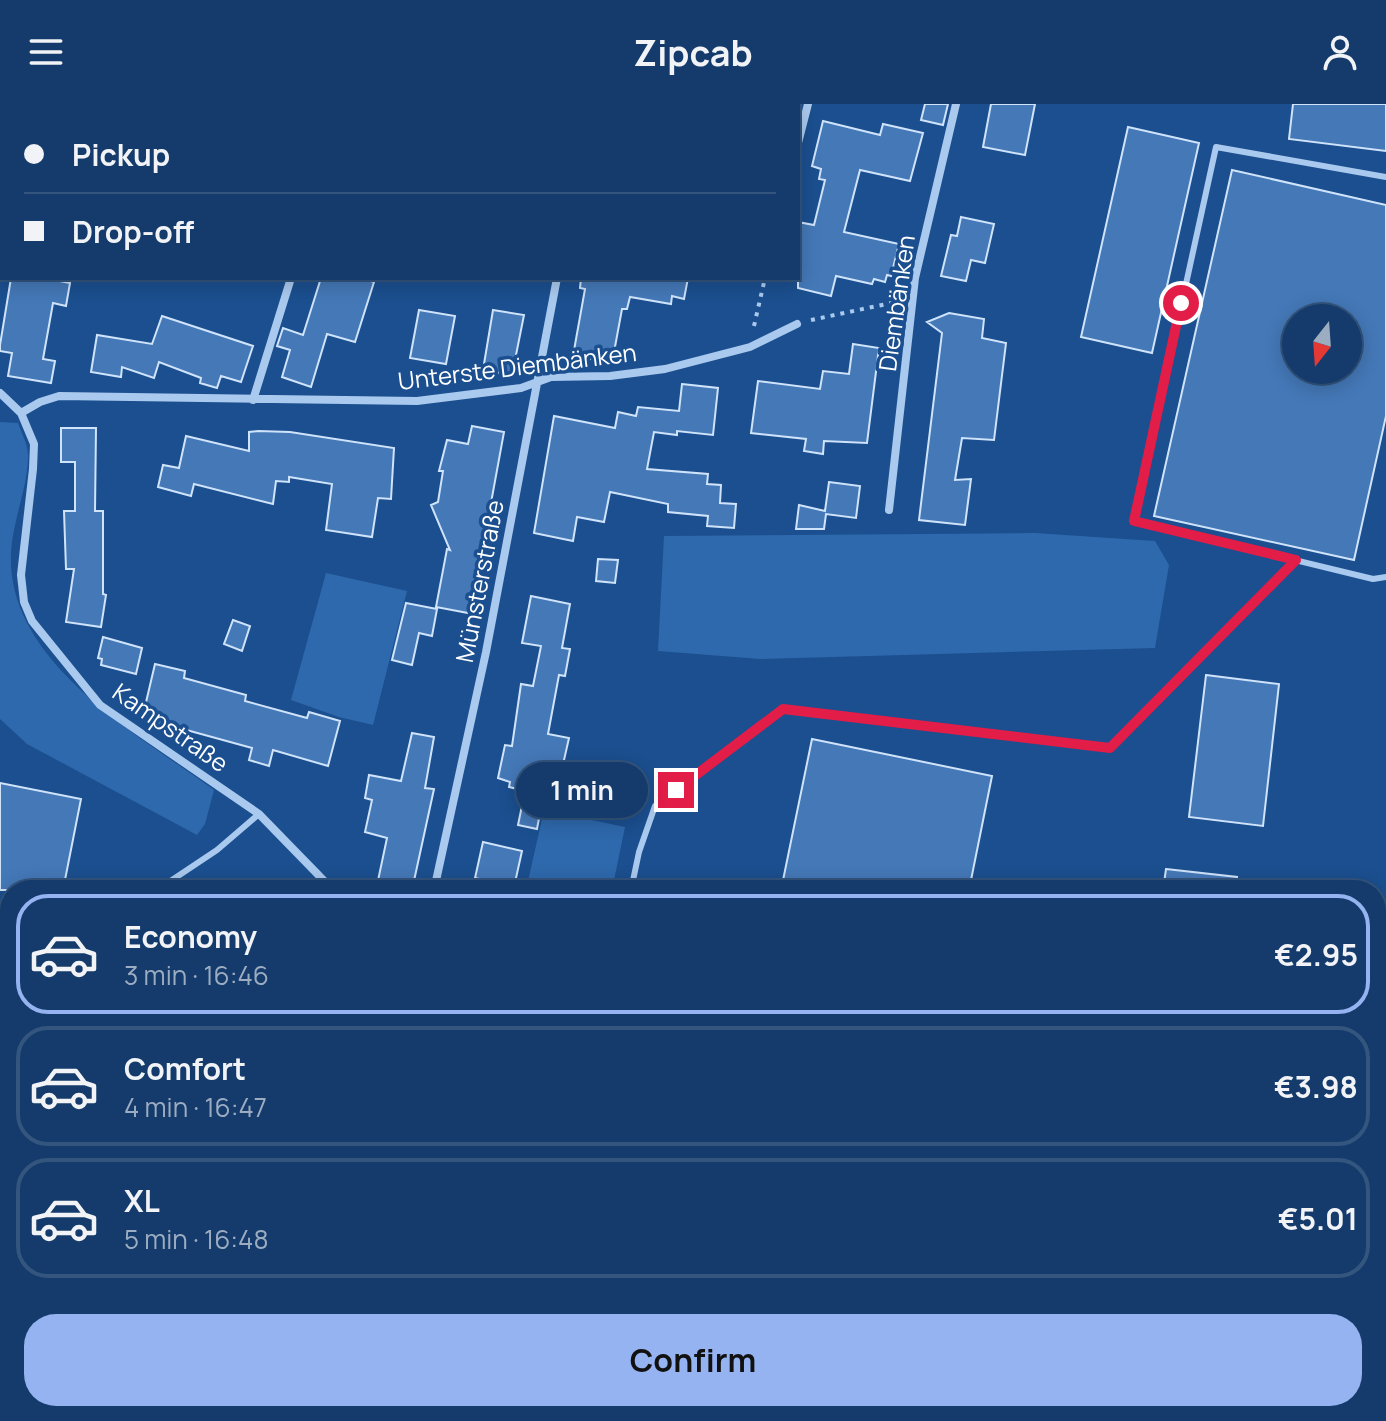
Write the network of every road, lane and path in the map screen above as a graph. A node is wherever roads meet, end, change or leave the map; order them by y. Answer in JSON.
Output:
{"nodes":[{"id":1,"x":808,"y":104,"type":"edge"},
{"id":2,"x":956,"y":104,"type":"edge"},
{"id":3,"x":800,"y":135,"type":"edge"},
{"id":4,"x":1386,"y":177,"type":"edge"},
{"id":5,"x":290,"y":280,"type":"edge"},
{"id":6,"x":557,"y":280,"type":"edge"},
{"id":7,"x":765,"y":280,"type":"edge"},
{"id":8,"x":914,"y":298,"type":"junction"},
{"id":9,"x":797,"y":324,"type":"joint"},
{"id":10,"x":750,"y":347,"type":"junction"},
{"id":11,"x":538,"y":381,"type":"junction"},
{"id":12,"x":0,"y":393,"type":"edge"},
{"id":13,"x":253,"y":400,"type":"junction"},
{"id":14,"x":21,"y":413,"type":"junction"},
{"id":15,"x":889,"y":510,"type":"dead end"},
{"id":16,"x":1296,"y":560,"type":"junction"},
{"id":17,"x":1386,"y":577,"type":"edge"},
{"id":18,"x":259,"y":814,"type":"junction"},
{"id":19,"x":172,"y":880,"type":"edge"},
{"id":20,"x":323,"y":880,"type":"edge"},
{"id":21,"x":436,"y":880,"type":"edge"},
{"id":22,"x":633,"y":880,"type":"edge"}],
"edges":[{"from":1,"to":3,"type":"street"},
{"from":2,"to":8,"type":"street","name":"Diembänken"},
{"from":4,"to":16,"type":"lane"},
{"from":5,"to":13,"type":"street"},
{"from":6,"to":11,"type":"street","name":"Münsterstraße"},
{"from":7,"to":10,"type":"path"},
{"from":8,"to":9,"type":"path"},
{"from":8,"to":15,"type":"street","name":"Diembänken"},
{"from":9,"to":10,"type":"street","name":"Unterste Diembänken"},
{"from":10,"to":11,"type":"street","name":"Unterste Diembänken"},
{"from":11,"to":13,"type":"street","name":"Unterste Diembänken"},
{"from":11,"to":21,"type":"street","name":"Münsterstraße"},
{"from":12,"to":14,"type":"street","name":"Kampstraße"},
{"from":13,"to":14,"type":"street","name":"Unterste Diembänken"},
{"from":14,"to":18,"type":"street","name":"Kampstraße"},
{"from":16,"to":17,"type":"lane"},
{"from":16,"to":22,"type":"lane"},
{"from":18,"to":19,"type":"lane"},
{"from":18,"to":20,"type":"street","name":"Kampstraße"}]}
